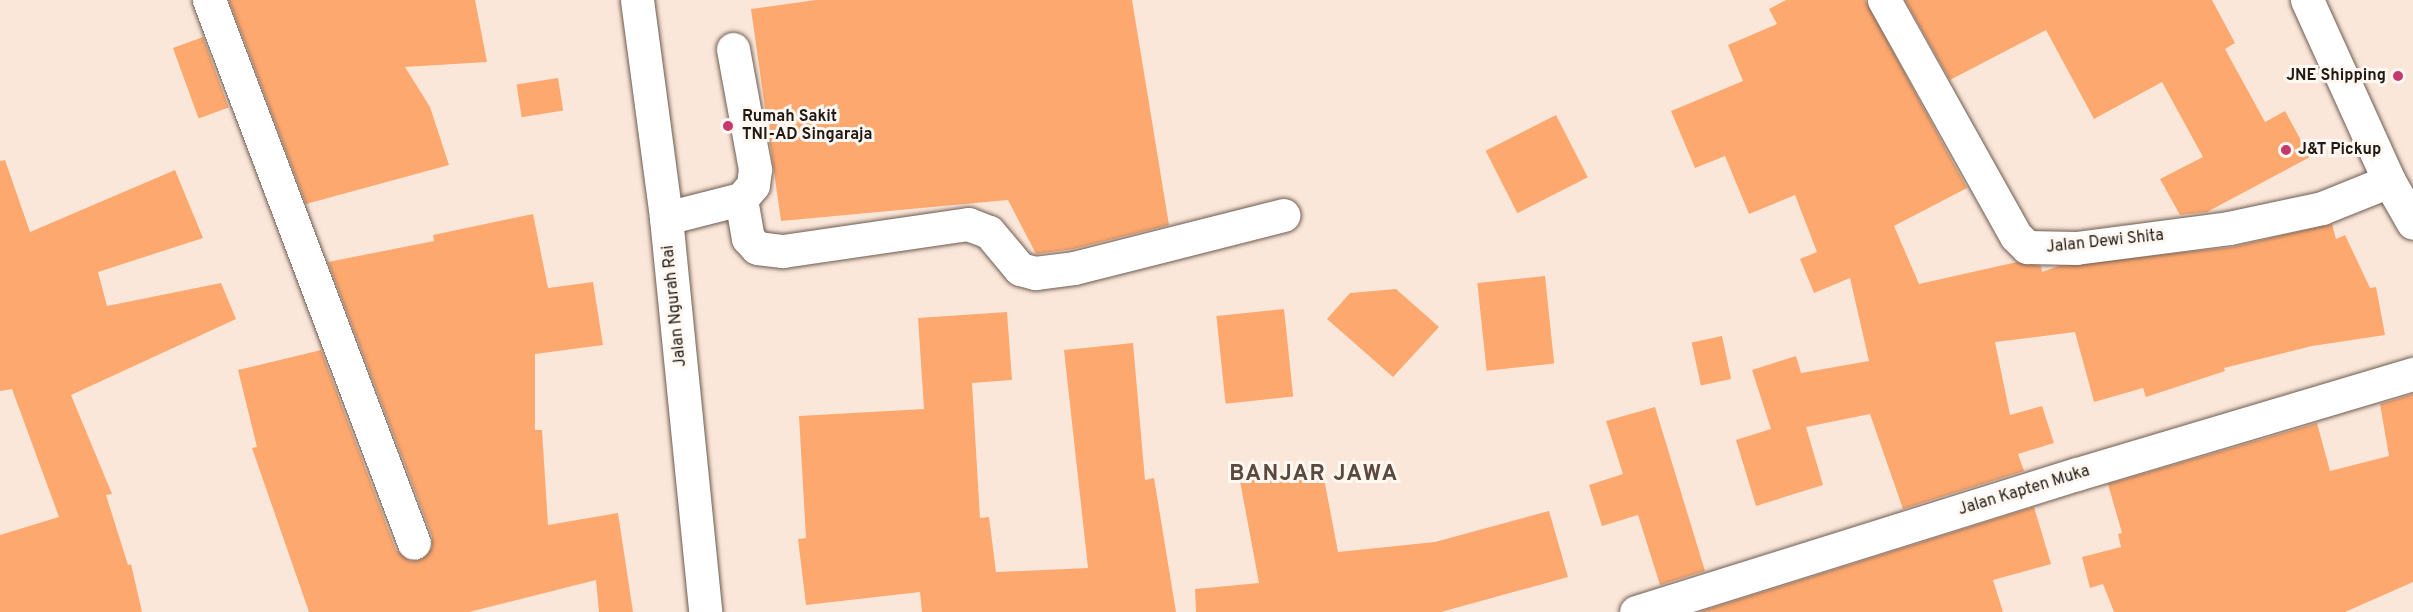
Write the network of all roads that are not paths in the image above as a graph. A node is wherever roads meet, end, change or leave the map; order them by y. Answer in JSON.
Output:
{"nodes":[{"id":1,"x":209,"y":0,"type":"edge"},
{"id":2,"x":637,"y":0,"type":"edge"},
{"id":3,"x":1884,"y":0,"type":"edge"},
{"id":4,"x":2307,"y":0,"type":"edge"},
{"id":5,"x":733,"y":49,"type":"dead end"},
{"id":6,"x":2389,"y":181,"type":"junction"},
{"id":7,"x":741,"y":199,"type":"junction"},
{"id":8,"x":1283,"y":215,"type":"dead end"},
{"id":9,"x":666,"y":218,"type":"junction"},
{"id":10,"x":2413,"y":223,"type":"edge"},
{"id":11,"x":2413,"y":374,"type":"edge"},
{"id":12,"x":414,"y":543,"type":"dead end"},
{"id":13,"x":705,"y":612,"type":"edge"},
{"id":14,"x":1636,"y":612,"type":"edge"}],
"edges":[{"from":1,"to":12,"type":"main road"},
{"from":2,"to":9,"type":"main road","name":"Jalan Ngurah Rai"},
{"from":3,"to":6,"type":"main road","name":"Jalan Dewi Shita"},
{"from":4,"to":6,"type":"main road"},
{"from":5,"to":7,"type":"main road"},
{"from":6,"to":10,"type":"main road"},
{"from":7,"to":8,"type":"main road"},
{"from":7,"to":9,"type":"main road"},
{"from":9,"to":13,"type":"main road","name":"Jalan Ngurah Rai"},
{"from":11,"to":14,"type":"main road","name":"Jalan Kapten Muka"}]}
